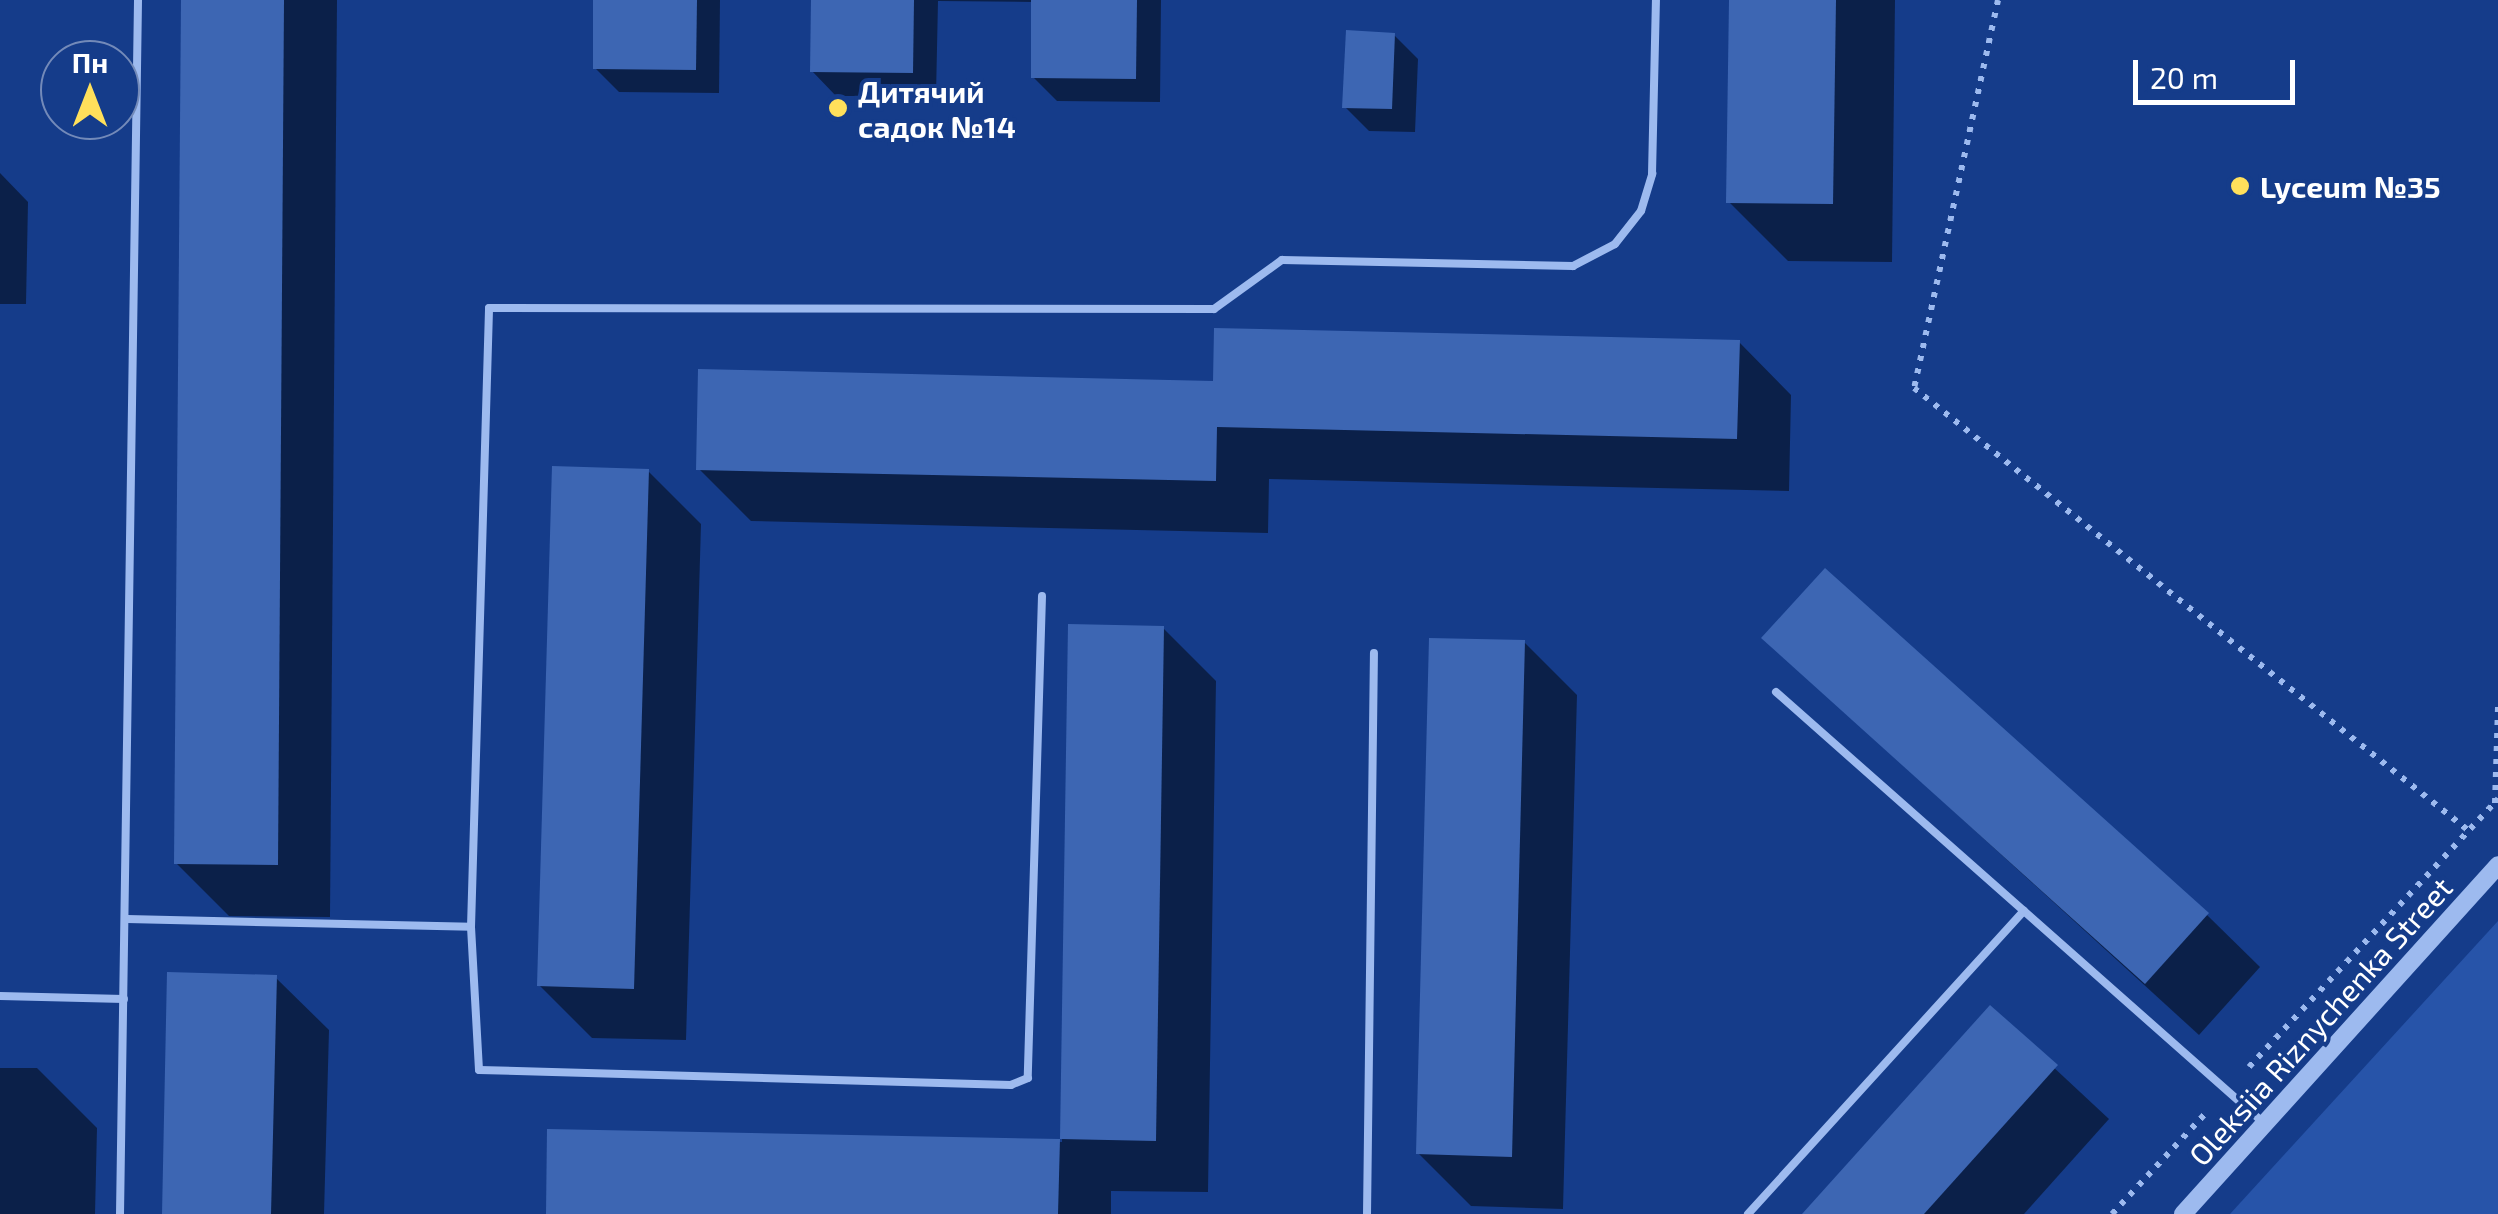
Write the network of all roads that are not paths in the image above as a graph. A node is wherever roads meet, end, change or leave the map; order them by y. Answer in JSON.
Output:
{"nodes":[{"id":1,"x":138,"y":0,"type":"edge"},
{"id":2,"x":1656,"y":0,"type":"edge"},
{"id":3,"x":1042,"y":596,"type":"dead end"},
{"id":4,"x":1374,"y":654,"type":"dead end"},
{"id":5,"x":1776,"y":692,"type":"dead end"},
{"id":6,"x":2498,"y":865,"type":"edge"},
{"id":7,"x":2024,"y":911,"type":"junction"},
{"id":8,"x":128,"y":919,"type":"junction"},
{"id":9,"x":471,"y":927,"type":"junction"},
{"id":10,"x":0,"y":996,"type":"edge"},
{"id":11,"x":124,"y":999,"type":"junction"},
{"id":12,"x":2265,"y":1124,"type":"junction"},
{"id":13,"x":120,"y":1214,"type":"edge"},
{"id":14,"x":1366,"y":1214,"type":"edge"},
{"id":15,"x":1748,"y":1214,"type":"edge"},
{"id":16,"x":2183,"y":1214,"type":"edge"}],
"edges":[{"from":1,"to":8,"type":"lane"},
{"from":2,"to":9,"type":"lane"},
{"from":3,"to":9,"type":"lane"},
{"from":4,"to":14,"type":"lane"},
{"from":5,"to":7,"type":"lane"},
{"from":6,"to":12,"type":"street","name":"Oleksiia Riznychenka Street"},
{"from":7,"to":12,"type":"lane"},
{"from":7,"to":15,"type":"lane"},
{"from":8,"to":9,"type":"lane"},
{"from":8,"to":11,"type":"lane"},
{"from":10,"to":11,"type":"lane"},
{"from":11,"to":13,"type":"lane"},
{"from":12,"to":16,"type":"street","name":"Oleksiia Riznychenka Street"}]}
